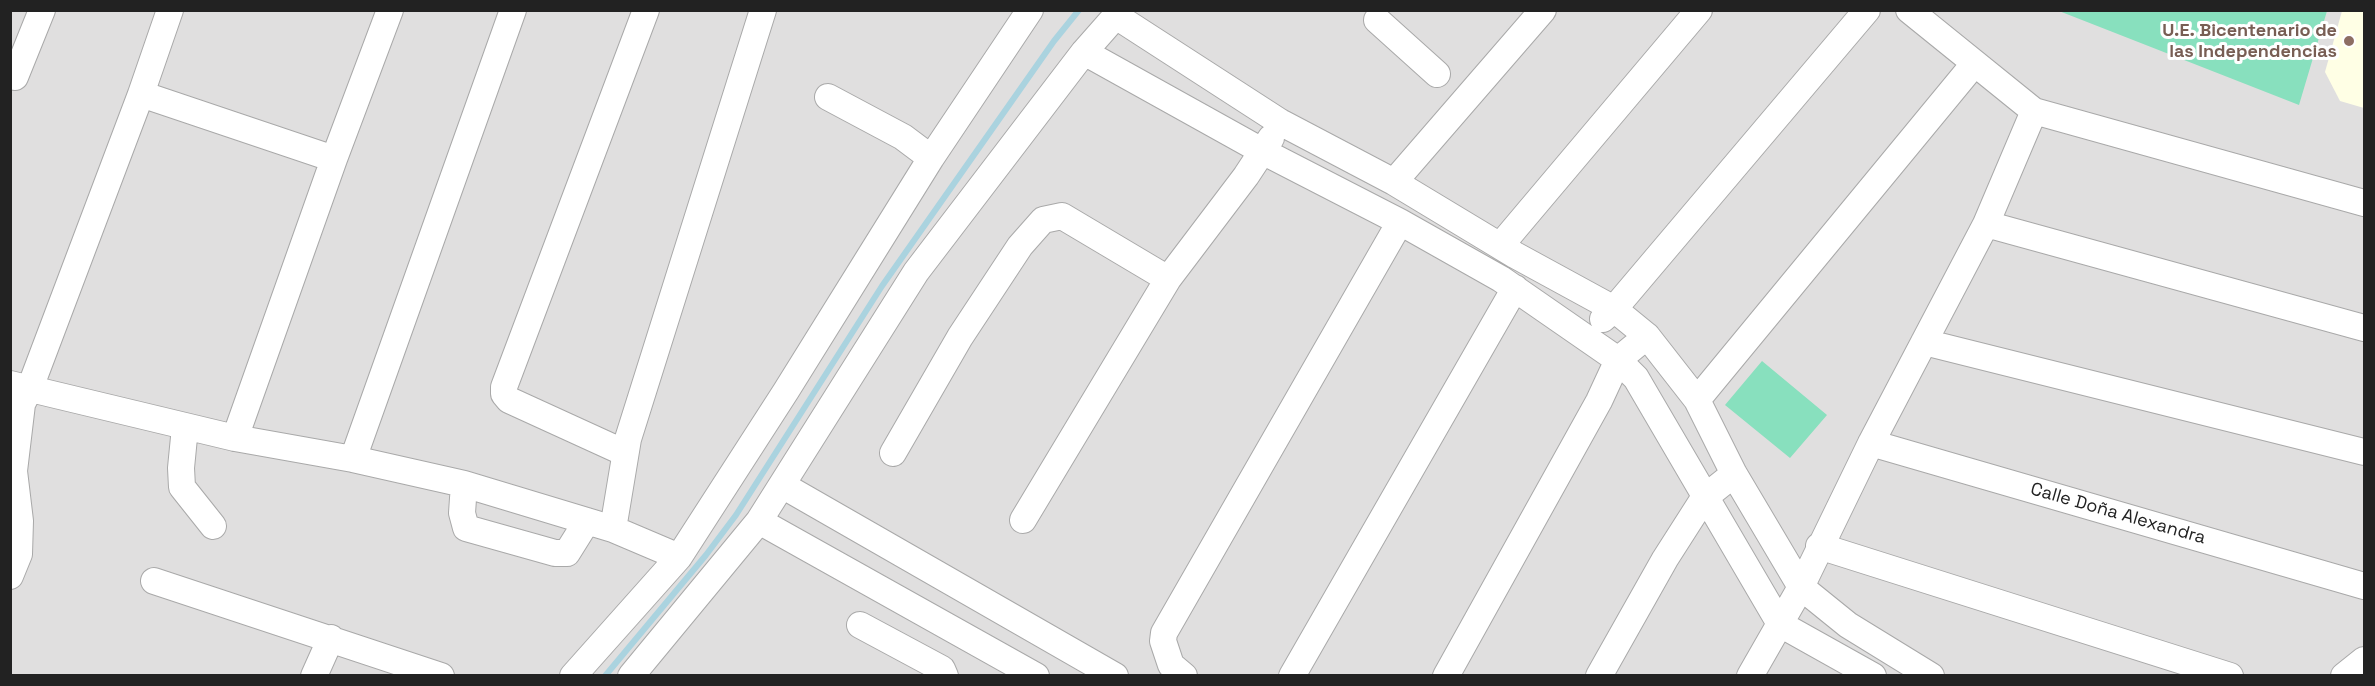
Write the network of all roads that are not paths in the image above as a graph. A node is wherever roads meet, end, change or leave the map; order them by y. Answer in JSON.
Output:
{"nodes":[{"id":1,"x":170,"y":10,"type":"edge"},
{"id":2,"x":390,"y":10,"type":"edge"},
{"id":3,"x":513,"y":10,"type":"edge"},
{"id":4,"x":646,"y":10,"type":"edge"},
{"id":5,"x":763,"y":10,"type":"edge"},
{"id":6,"x":1030,"y":10,"type":"edge"},
{"id":7,"x":1543,"y":10,"type":"edge"},
{"id":8,"x":1699,"y":10,"type":"edge"},
{"id":9,"x":1867,"y":10,"type":"edge"},
{"id":10,"x":1909,"y":10,"type":"edge"},
{"id":11,"x":40,"y":11,"type":"edge"},
{"id":12,"x":1118,"y":13,"type":"edge"},
{"id":13,"x":1375,"y":14,"type":"edge"},
{"id":14,"x":1084,"y":52,"type":"junction"},
{"id":15,"x":1974,"y":64,"type":"junction"},
{"id":16,"x":1437,"y":74,"type":"dead end"},
{"id":17,"x":15,"y":77,"type":"dead end"},
{"id":18,"x":141,"y":94,"type":"junction"},
{"id":19,"x":828,"y":97,"type":"dead end"},
{"id":20,"x":2034,"y":111,"type":"junction"},
{"id":21,"x":1280,"y":123,"type":"junction"},
{"id":22,"x":1263,"y":151,"type":"junction"},
{"id":23,"x":931,"y":158,"type":"junction"},
{"id":24,"x":334,"y":159,"type":"junction"},
{"id":25,"x":1394,"y":182,"type":"junction"},
{"id":26,"x":2364,"y":203,"type":"edge"},
{"id":27,"x":1400,"y":222,"type":"junction"},
{"id":28,"x":1986,"y":224,"type":"junction"},
{"id":29,"x":1507,"y":250,"type":"junction"},
{"id":30,"x":1168,"y":279,"type":"junction"},
{"id":31,"x":1508,"y":284,"type":"junction"},
{"id":32,"x":1614,"y":309,"type":"junction"},
{"id":33,"x":2364,"y":328,"type":"edge"},
{"id":34,"x":1585,"y":336,"type":"junction"},
{"id":35,"x":1647,"y":336,"type":"junction"},
{"id":36,"x":1924,"y":342,"type":"junction"},
{"id":37,"x":1618,"y":360,"type":"junction"},
{"id":38,"x":20,"y":386,"type":"edge"},
{"id":39,"x":1698,"y":400,"type":"junction"},
{"id":40,"x":185,"y":427,"type":"junction"},
{"id":41,"x":234,"y":438,"type":"junction"},
{"id":42,"x":1871,"y":443,"type":"junction"},
{"id":43,"x":2364,"y":452,"type":"edge"},
{"id":44,"x":625,"y":453,"type":"junction"},
{"id":45,"x":893,"y":453,"type":"dead end"},
{"id":46,"x":353,"y":459,"type":"junction"},
{"id":47,"x":1734,"y":474,"type":"junction"},
{"id":48,"x":464,"y":484,"type":"junction"},
{"id":49,"x":782,"y":485,"type":"junction"},
{"id":50,"x":1704,"y":498,"type":"junction"},
{"id":51,"x":1023,"y":520,"type":"dead end"},
{"id":52,"x":587,"y":521,"type":"junction"},
{"id":53,"x":759,"y":521,"type":"junction"},
{"id":54,"x":213,"y":526,"type":"dead end"},
{"id":55,"x":614,"y":529,"type":"junction"},
{"id":56,"x":1819,"y":546,"type":"junction"},
{"id":57,"x":679,"y":557,"type":"junction"},
{"id":58,"x":10,"y":576,"type":"edge"},
{"id":59,"x":154,"y":580,"type":"dead end"},
{"id":60,"x":2364,"y":586,"type":"edge"},
{"id":61,"x":1801,"y":587,"type":"junction"},
{"id":62,"x":1780,"y":624,"type":"junction"},
{"id":63,"x":860,"y":625,"type":"dead end"},
{"id":64,"x":331,"y":638,"type":"junction"},
{"id":65,"x":2364,"y":660,"type":"edge"},
{"id":66,"x":1009,"y":669,"type":"edge"},
{"id":67,"x":315,"y":675,"type":"edge"},
{"id":68,"x":441,"y":675,"type":"edge"},
{"id":69,"x":573,"y":675,"type":"edge"},
{"id":70,"x":631,"y":675,"type":"edge"},
{"id":71,"x":945,"y":675,"type":"edge"},
{"id":72,"x":1036,"y":675,"type":"edge"},
{"id":73,"x":1115,"y":675,"type":"edge"},
{"id":74,"x":1184,"y":675,"type":"edge"},
{"id":75,"x":1292,"y":675,"type":"edge"},
{"id":76,"x":1446,"y":675,"type":"edge"},
{"id":77,"x":1599,"y":675,"type":"edge"},
{"id":78,"x":1750,"y":675,"type":"edge"},
{"id":79,"x":1873,"y":675,"type":"edge"},
{"id":80,"x":1931,"y":675,"type":"edge"},
{"id":81,"x":2230,"y":675,"type":"edge"},
{"id":82,"x":2344,"y":675,"type":"edge"}],
"edges":[{"from":1,"to":18,"type":"street"},
{"from":2,"to":24,"type":"street"},
{"from":3,"to":46,"type":"street"},
{"from":4,"to":44,"type":"street"},
{"from":5,"to":44,"type":"street"},
{"from":6,"to":23,"type":"street"},
{"from":7,"to":25,"type":"street"},
{"from":8,"to":29,"type":"street"},
{"from":9,"to":32,"type":"street"},
{"from":10,"to":15,"type":"street"},
{"from":11,"to":17,"type":"street"},
{"from":12,"to":14,"type":"street"},
{"from":12,"to":21,"type":"street"},
{"from":13,"to":16,"type":"street"},
{"from":14,"to":22,"type":"street"},
{"from":14,"to":49,"type":"street"},
{"from":15,"to":20,"type":"street"},
{"from":15,"to":39,"type":"street"},
{"from":18,"to":24,"type":"street"},
{"from":18,"to":38,"type":"street"},
{"from":19,"to":23,"type":"street"},
{"from":20,"to":26,"type":"street"},
{"from":20,"to":28,"type":"street"},
{"from":21,"to":22,"type":"street"},
{"from":21,"to":25,"type":"street"},
{"from":22,"to":27,"type":"street"},
{"from":22,"to":30,"type":"street"},
{"from":23,"to":57,"type":"street"},
{"from":24,"to":41,"type":"street"},
{"from":25,"to":29,"type":"street"},
{"from":27,"to":31,"type":"street"},
{"from":27,"to":74,"type":"street"},
{"from":28,"to":33,"type":"street"},
{"from":28,"to":36,"type":"street"},
{"from":29,"to":31,"type":"street"},
{"from":29,"to":32,"type":"street"},
{"from":30,"to":45,"type":"street"},
{"from":30,"to":51,"type":"street"},
{"from":31,"to":34,"type":"street"},
{"from":31,"to":75,"type":"street"},
{"from":32,"to":34,"type":"street"},
{"from":32,"to":35,"type":"street"},
{"from":34,"to":37,"type":"street"},
{"from":35,"to":37,"type":"street"},
{"from":35,"to":39,"type":"street"},
{"from":36,"to":42,"type":"street"},
{"from":36,"to":43,"type":"street"},
{"from":37,"to":50,"type":"street"},
{"from":37,"to":76,"type":"street"},
{"from":38,"to":40,"type":"street"},
{"from":38,"to":58,"type":"street"},
{"from":39,"to":47,"type":"street"},
{"from":40,"to":41,"type":"street"},
{"from":40,"to":54,"type":"street"},
{"from":41,"to":46,"type":"street"},
{"from":42,"to":56,"type":"street"},
{"from":42,"to":60,"type":"street","name":"Calle Doña Alexandra"},
{"from":44,"to":55,"type":"street"},
{"from":46,"to":48,"type":"street"},
{"from":47,"to":50,"type":"street"},
{"from":47,"to":61,"type":"street"},
{"from":48,"to":52,"type":"street"},
{"from":48,"to":52,"type":"street"},
{"from":49,"to":53,"type":"street"},
{"from":49,"to":73,"type":"street"},
{"from":50,"to":62,"type":"street"},
{"from":50,"to":77,"type":"street"},
{"from":52,"to":55,"type":"street"},
{"from":53,"to":66,"type":"street"},
{"from":53,"to":70,"type":"street"},
{"from":55,"to":57,"type":"street"},
{"from":56,"to":61,"type":"street"},
{"from":56,"to":81,"type":"street"},
{"from":57,"to":69,"type":"street"},
{"from":59,"to":64,"type":"street"},
{"from":61,"to":62,"type":"street"},
{"from":61,"to":80,"type":"street"},
{"from":62,"to":78,"type":"street"},
{"from":62,"to":79,"type":"street"},
{"from":63,"to":71,"type":"street"},
{"from":64,"to":67,"type":"street"},
{"from":64,"to":68,"type":"street"},
{"from":65,"to":82,"type":"street"},
{"from":66,"to":72,"type":"street"}]}
